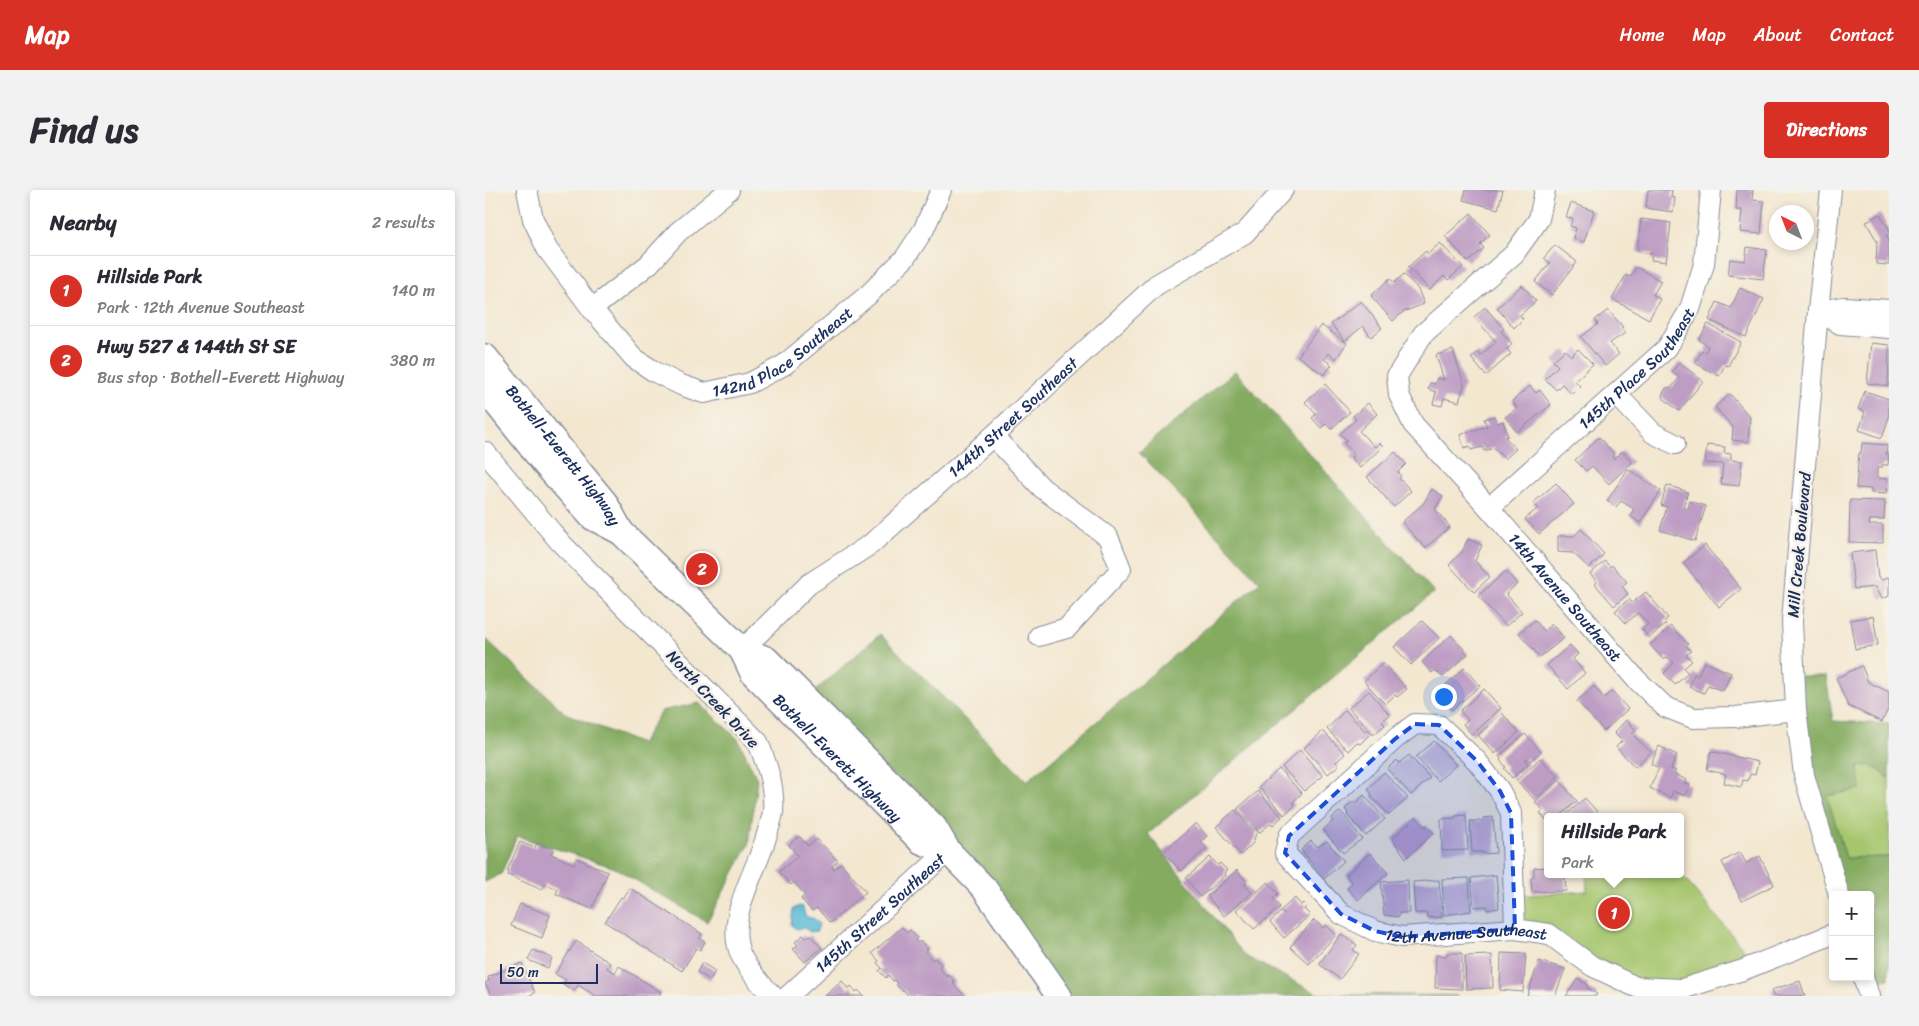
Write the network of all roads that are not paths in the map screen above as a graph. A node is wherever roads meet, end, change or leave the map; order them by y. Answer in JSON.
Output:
{"nodes":[{"id":1,"x":527,"y":190,"type":"edge"},
{"id":2,"x":729,"y":190,"type":"edge"},
{"id":3,"x":941,"y":190,"type":"edge"},
{"id":4,"x":1283,"y":190,"type":"edge"},
{"id":5,"x":1545,"y":190,"type":"edge"},
{"id":6,"x":1711,"y":190,"type":"edge"},
{"id":7,"x":1831,"y":190,"type":"edge"},
{"id":8,"x":592,"y":309,"type":"junction"},
{"id":9,"x":1889,"y":310,"type":"edge"},
{"id":10,"x":1818,"y":311,"type":"junction"},
{"id":11,"x":1889,"y":328,"type":"edge"},
{"id":12,"x":485,"y":356,"type":"edge"},
{"id":13,"x":485,"y":389,"type":"edge"},
{"id":14,"x":1616,"y":394,"type":"junction"},
{"id":15,"x":993,"y":436,"type":"junction"},
{"id":16,"x":1675,"y":444,"type":"dead end"},
{"id":17,"x":485,"y":452,"type":"edge"},
{"id":18,"x":1489,"y":508,"type":"junction"},
{"id":19,"x":621,"y":532,"type":"junction"},
{"id":20,"x":1039,"y":636,"type":"dead end"},
{"id":21,"x":742,"y":650,"type":"junction"},
{"id":22,"x":1796,"y":710,"type":"junction"},
{"id":23,"x":948,"y":851,"type":"junction"},
{"id":24,"x":1838,"y":891,"type":"edge"},
{"id":25,"x":1515,"y":929,"type":"junction"},
{"id":26,"x":1829,"y":936,"type":"edge"},
{"id":27,"x":1864,"y":981,"type":"edge"},
{"id":28,"x":773,"y":996,"type":"edge"},
{"id":29,"x":789,"y":996,"type":"edge"},
{"id":30,"x":1059,"y":996,"type":"edge"},
{"id":31,"x":1869,"y":996,"type":"edge"}],
"edges":[{"from":1,"to":8,"type":"street","name":"142nd Place Southeast"},
{"from":2,"to":8,"type":"street"},
{"from":3,"to":8,"type":"street","name":"142nd Place Southeast"},
{"from":4,"to":15,"type":"street","name":"144th Street Southeast"},
{"from":5,"to":18,"type":"street","name":"14th Avenue Southeast"},
{"from":6,"to":14,"type":"street","name":"145th Place Southeast"},
{"from":7,"to":10,"type":"street","name":"Mill Creek Boulevard"},
{"from":9,"to":10,"type":"street"},
{"from":10,"to":11,"type":"street"},
{"from":10,"to":22,"type":"street","name":"Mill Creek Boulevard"},
{"from":12,"to":19,"type":"main road","name":"Bothell-Everett Highway"},
{"from":13,"to":19,"type":"main road","name":"Bothell-Everett Highway"},
{"from":14,"to":16,"type":"street"},
{"from":14,"to":18,"type":"street","name":"145th Place Southeast"},
{"from":15,"to":20,"type":"street"},
{"from":15,"to":21,"type":"street","name":"144th Street Southeast"},
{"from":17,"to":28,"type":"street","name":"North Creek Drive"},
{"from":18,"to":22,"type":"street","name":"14th Avenue Southeast"},
{"from":19,"to":21,"type":"main road","name":"Bothell-Everett Highway"},
{"from":21,"to":23,"type":"main road","name":"Bothell-Everett Highway"},
{"from":22,"to":24,"type":"street","name":"Mill Creek Boulevard"},
{"from":23,"to":29,"type":"street","name":"145th Street Southeast"},
{"from":23,"to":30,"type":"main road","name":"Bothell-Everett Highway"},
{"from":25,"to":25,"type":"street","name":"12th Avenue Southeast"},
{"from":25,"to":26,"type":"street","name":"12th Avenue Southeast"},
{"from":27,"to":31,"type":"street"}]}
